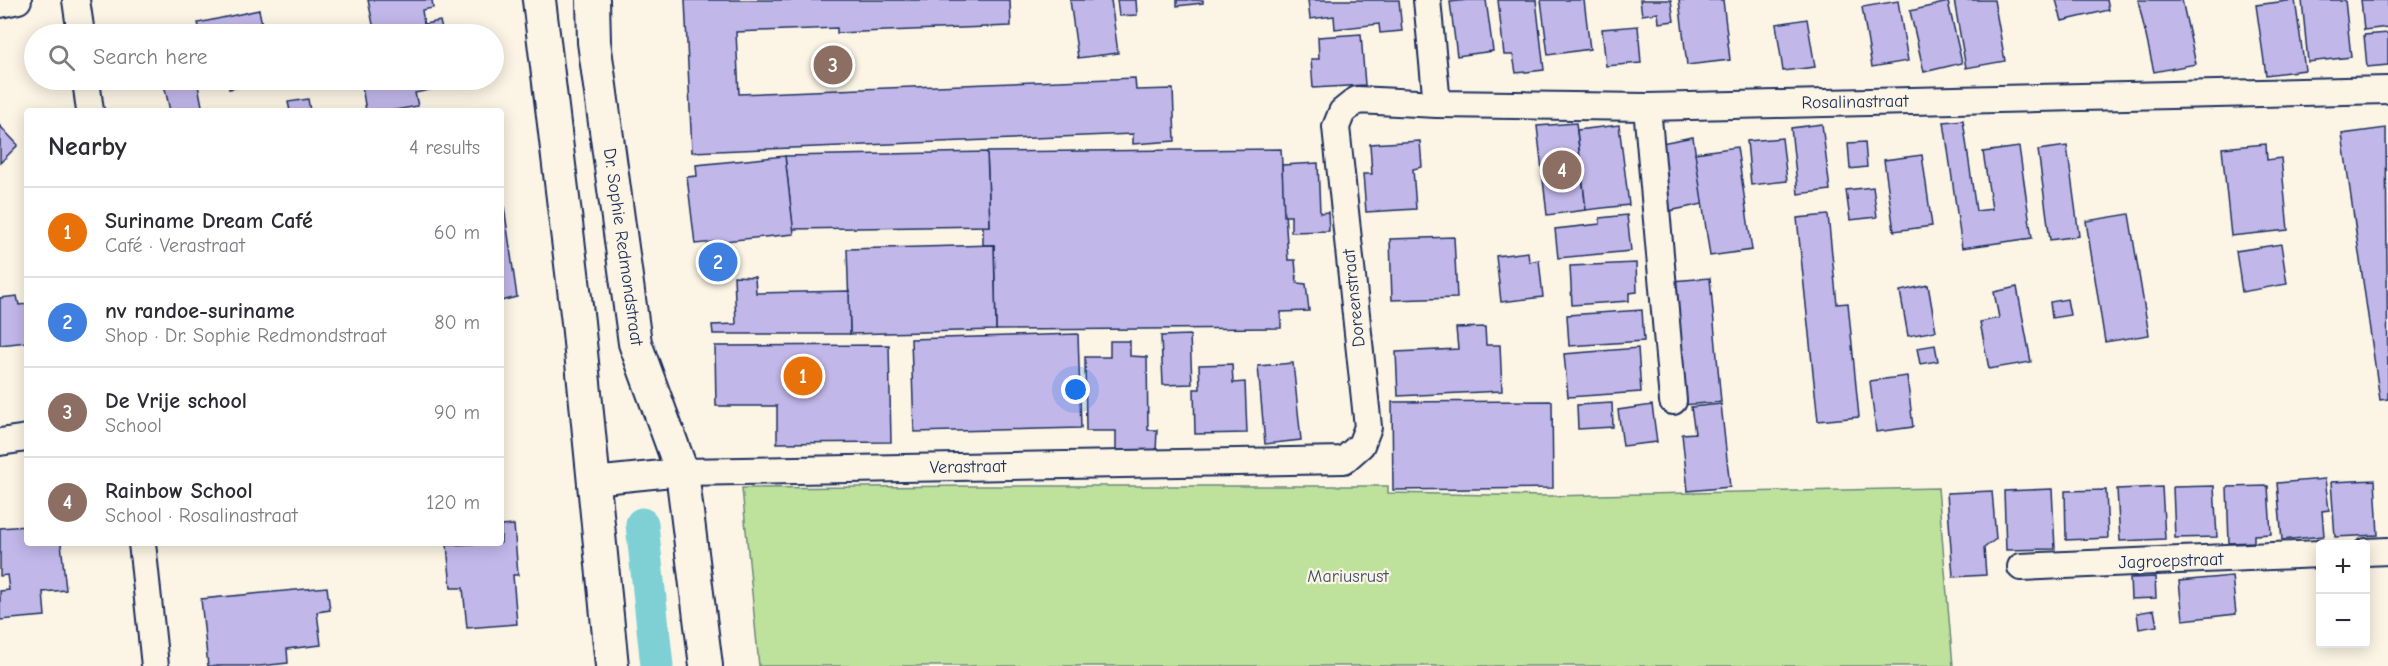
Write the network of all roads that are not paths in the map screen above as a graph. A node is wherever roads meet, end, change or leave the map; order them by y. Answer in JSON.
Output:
{"nodes":[{"id":1,"x":18,"y":0,"type":"edge"},
{"id":2,"x":76,"y":0,"type":"edge"},
{"id":3,"x":539,"y":0,"type":"edge"},
{"id":4,"x":593,"y":0,"type":"edge"},
{"id":5,"x":1427,"y":0,"type":"edge"},
{"id":6,"x":0,"y":4,"type":"edge"},
{"id":7,"x":80,"y":24,"type":"edge"},
{"id":8,"x":87,"y":90,"type":"edge"},
{"id":9,"x":2388,"y":90,"type":"edge"},
{"id":10,"x":1437,"y":104,"type":"junction"},
{"id":11,"x":1647,"y":107,"type":"junction"},
{"id":12,"x":90,"y":108,"type":"edge"},
{"id":13,"x":1336,"y":127,"type":"joint"},
{"id":14,"x":1673,"y":402,"type":"dead end"},
{"id":15,"x":24,"y":438,"type":"edge"},
{"id":16,"x":0,"y":442,"type":"edge"},
{"id":17,"x":1344,"y":460,"type":"joint"},
{"id":18,"x":682,"y":472,"type":"junction"},
{"id":19,"x":592,"y":481,"type":"junction"},
{"id":20,"x":142,"y":546,"type":"edge"},
{"id":21,"x":2388,"y":551,"type":"edge"},
{"id":22,"x":2370,"y":552,"type":"edge"},
{"id":23,"x":2316,"y":554,"type":"edge"},
{"id":24,"x":2021,"y":567,"type":"dead end"},
{"id":25,"x":155,"y":666,"type":"edge"},
{"id":26,"x":612,"y":666,"type":"edge"},
{"id":27,"x":706,"y":666,"type":"edge"}],
"edges":[{"from":1,"to":6,"type":"street"},
{"from":2,"to":7,"type":"street"},
{"from":3,"to":19,"type":"street"},
{"from":4,"to":18,"type":"street","name":"Dr. Sophie Redmondstraat"},
{"from":5,"to":10,"type":"street"},
{"from":8,"to":12,"type":"street"},
{"from":9,"to":11,"type":"street","name":"Rosalinastraat"},
{"from":10,"to":11,"type":"street","name":"Rosalinastraat"},
{"from":10,"to":13,"type":"street","name":"Rosalinastraat"},
{"from":11,"to":14,"type":"street"},
{"from":13,"to":17,"type":"street","name":"Doreenstraat"},
{"from":15,"to":16,"type":"street"},
{"from":17,"to":18,"type":"street","name":"Verastraat"},
{"from":18,"to":19,"type":"street","name":"Verastraat"},
{"from":18,"to":27,"type":"street","name":"Dr. Sophie Redmondstraat"},
{"from":19,"to":26,"type":"street"},
{"from":20,"to":25,"type":"street"},
{"from":21,"to":22,"type":"street"},
{"from":23,"to":24,"type":"street","name":"Jagroepstraat"}]}
